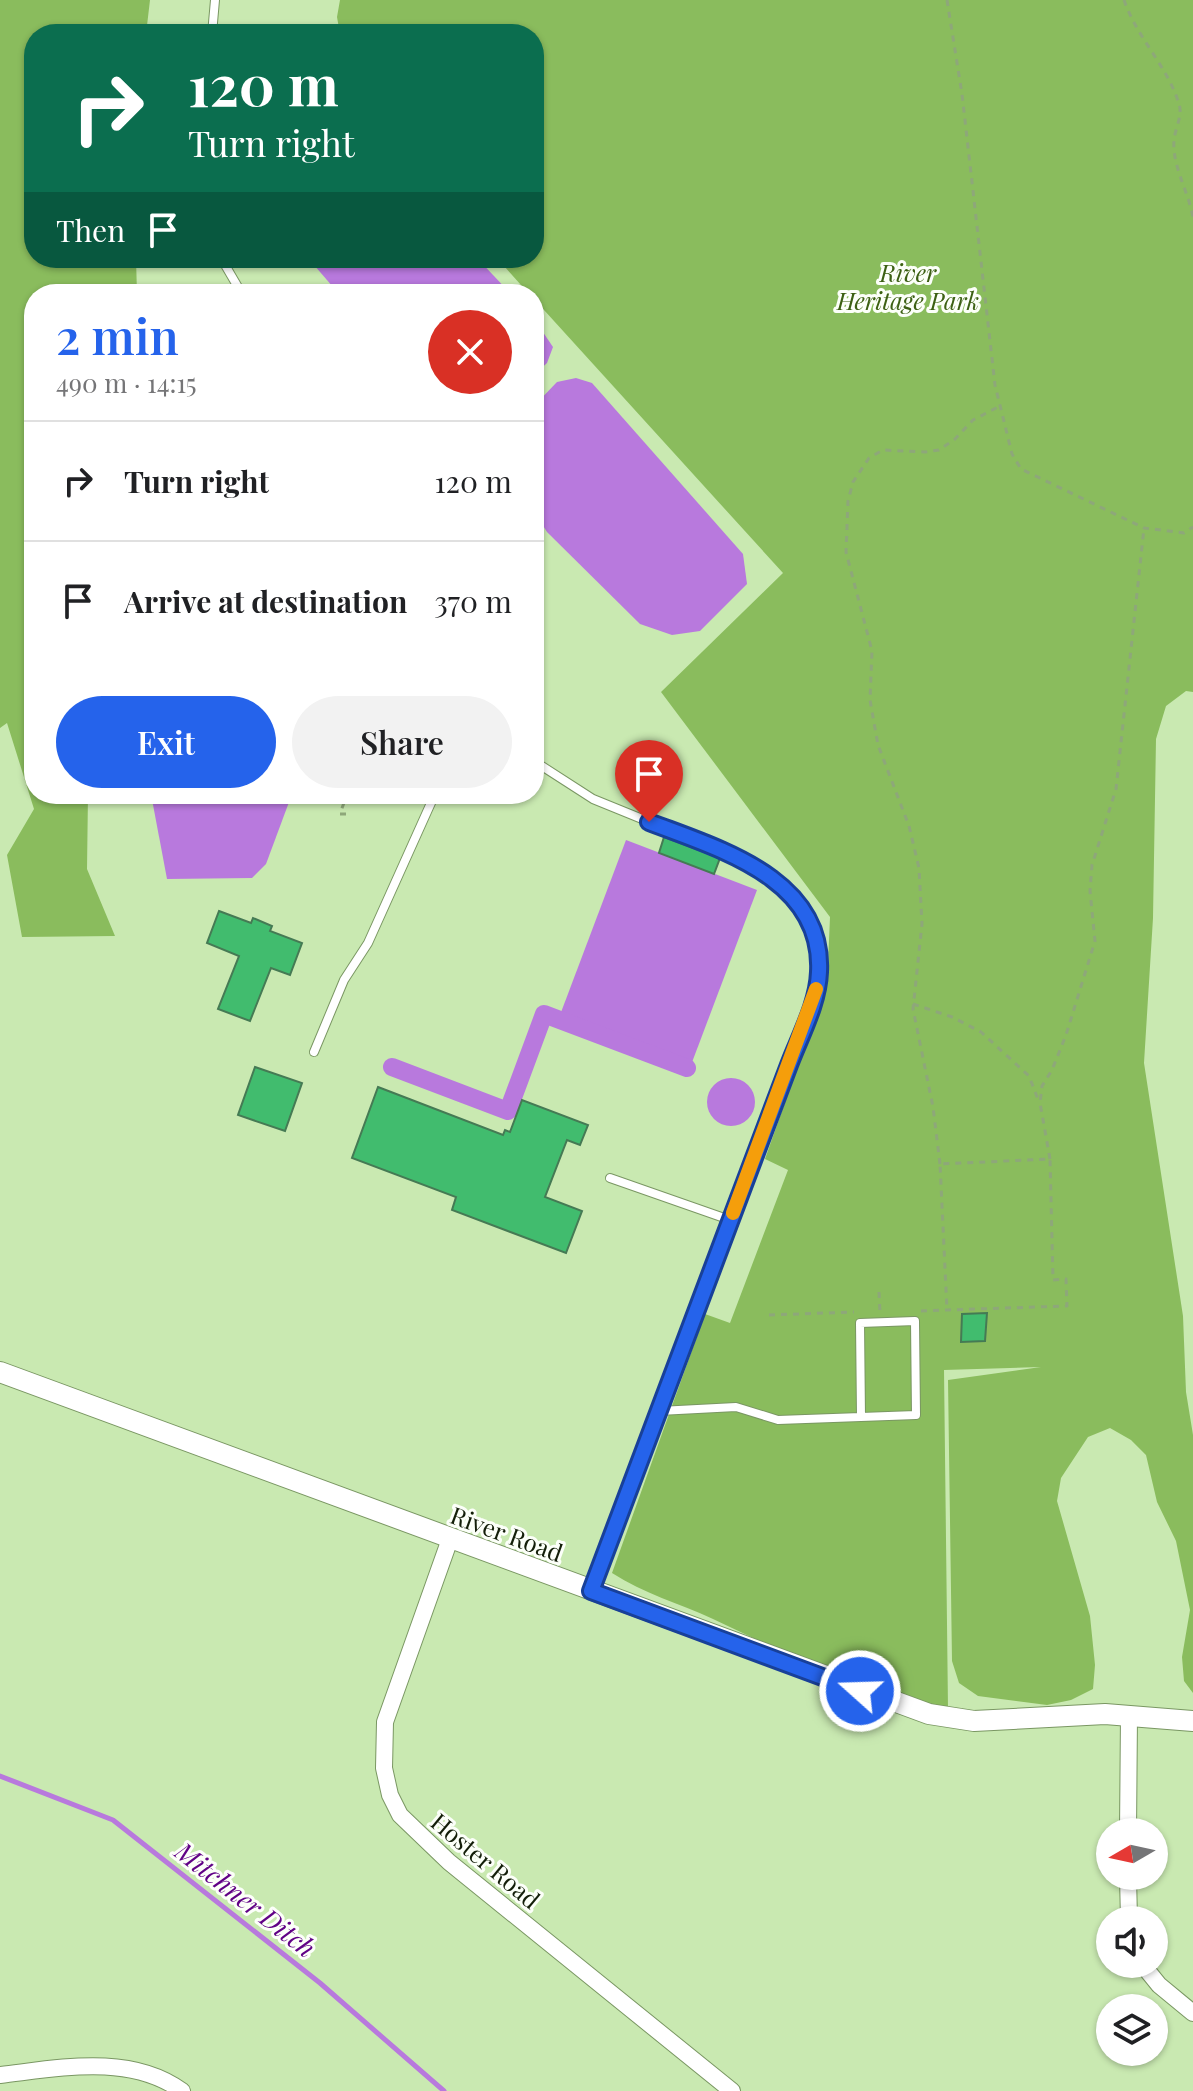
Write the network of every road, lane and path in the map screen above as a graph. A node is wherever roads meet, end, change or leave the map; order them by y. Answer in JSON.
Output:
{"nodes":[{"id":1,"x":215,"y":0,"type":"edge"},
{"id":2,"x":947,"y":0,"type":"edge"},
{"id":3,"x":1124,"y":0,"type":"edge"},
{"id":4,"x":213,"y":24,"type":"edge"},
{"id":5,"x":1193,"y":218,"type":"edge"},
{"id":6,"x":998,"y":407,"type":"junction"},
{"id":7,"x":1193,"y":527,"type":"edge"},
{"id":8,"x":1144,"y":528,"type":"junction"},
{"id":9,"x":544,"y":767,"type":"edge"},
{"id":10,"x":344,"y":804,"type":"edge"},
{"id":11,"x":431,"y":804,"type":"edge"},
{"id":12,"x":346,"y":814,"type":"dead end"},
{"id":13,"x":913,"y":1004,"type":"junction"},
{"id":14,"x":314,"y":1052,"type":"dead end"},
{"id":15,"x":1040,"y":1106,"type":"junction"},
{"id":16,"x":1050,"y":1159,"type":"junction"},
{"id":17,"x":940,"y":1164,"type":"junction"},
{"id":18,"x":610,"y":1178,"type":"dead end"},
{"id":19,"x":730,"y":1220,"type":"junction"},
{"id":20,"x":879,"y":1292,"type":"dead end"},
{"id":21,"x":947,"y":1310,"type":"junction"},
{"id":22,"x":919,"y":1311,"type":"dead end"},
{"id":23,"x":865,"y":1312,"type":"dead end"},
{"id":24,"x":888,"y":1312,"type":"dead end"},
{"id":25,"x":769,"y":1315,"type":"dead end"},
{"id":26,"x":1,"y":1376,"type":"edge"},
{"id":27,"x":659,"y":1411,"type":"junction"},
{"id":28,"x":861,"y":1417,"type":"junction"},
{"id":29,"x":450,"y":1539,"type":"junction"},
{"id":30,"x":591,"y":1591,"type":"junction"},
{"id":31,"x":1129,"y":1715,"type":"junction"},
{"id":32,"x":1193,"y":1721,"type":"edge"},
{"id":33,"x":1128,"y":1818,"type":"edge"},
{"id":34,"x":1153,"y":1978,"type":"edge"},
{"id":35,"x":1193,"y":2013,"type":"edge"},
{"id":36,"x":0,"y":2075,"type":"edge"},
{"id":37,"x":182,"y":2091,"type":"edge"},
{"id":38,"x":732,"y":2091,"type":"edge"}],
"edges":[{"from":1,"to":4,"type":"lane"},
{"from":2,"to":6,"type":"path"},
{"from":3,"to":5,"type":"path"},
{"from":6,"to":8,"type":"path"},
{"from":6,"to":13,"type":"path"},
{"from":7,"to":8,"type":"path"},
{"from":8,"to":15,"type":"path"},
{"from":9,"to":19,"type":"lane"},
{"from":10,"to":12,"type":"path"},
{"from":11,"to":14,"type":"lane"},
{"from":13,"to":15,"type":"path"},
{"from":13,"to":17,"type":"path"},
{"from":15,"to":16,"type":"path"},
{"from":16,"to":17,"type":"path"},
{"from":16,"to":21,"type":"path"},
{"from":17,"to":21,"type":"path"},
{"from":18,"to":19,"type":"lane"},
{"from":19,"to":27,"type":"lane"},
{"from":20,"to":24,"type":"path"},
{"from":21,"to":22,"type":"path"},
{"from":23,"to":25,"type":"path"},
{"from":26,"to":29,"type":"street","name":"River Road"},
{"from":27,"to":28,"type":"lane"},
{"from":27,"to":30,"type":"lane"},
{"from":28,"to":28,"type":"lane"},
{"from":29,"to":30,"type":"street","name":"River Road"},
{"from":29,"to":38,"type":"street","name":"Hoster Road"},
{"from":30,"to":31,"type":"street","name":"River Road"},
{"from":31,"to":32,"type":"street","name":"River Road"},
{"from":31,"to":33,"type":"street"},
{"from":34,"to":35,"type":"street"},
{"from":36,"to":37,"type":"street"}]}
